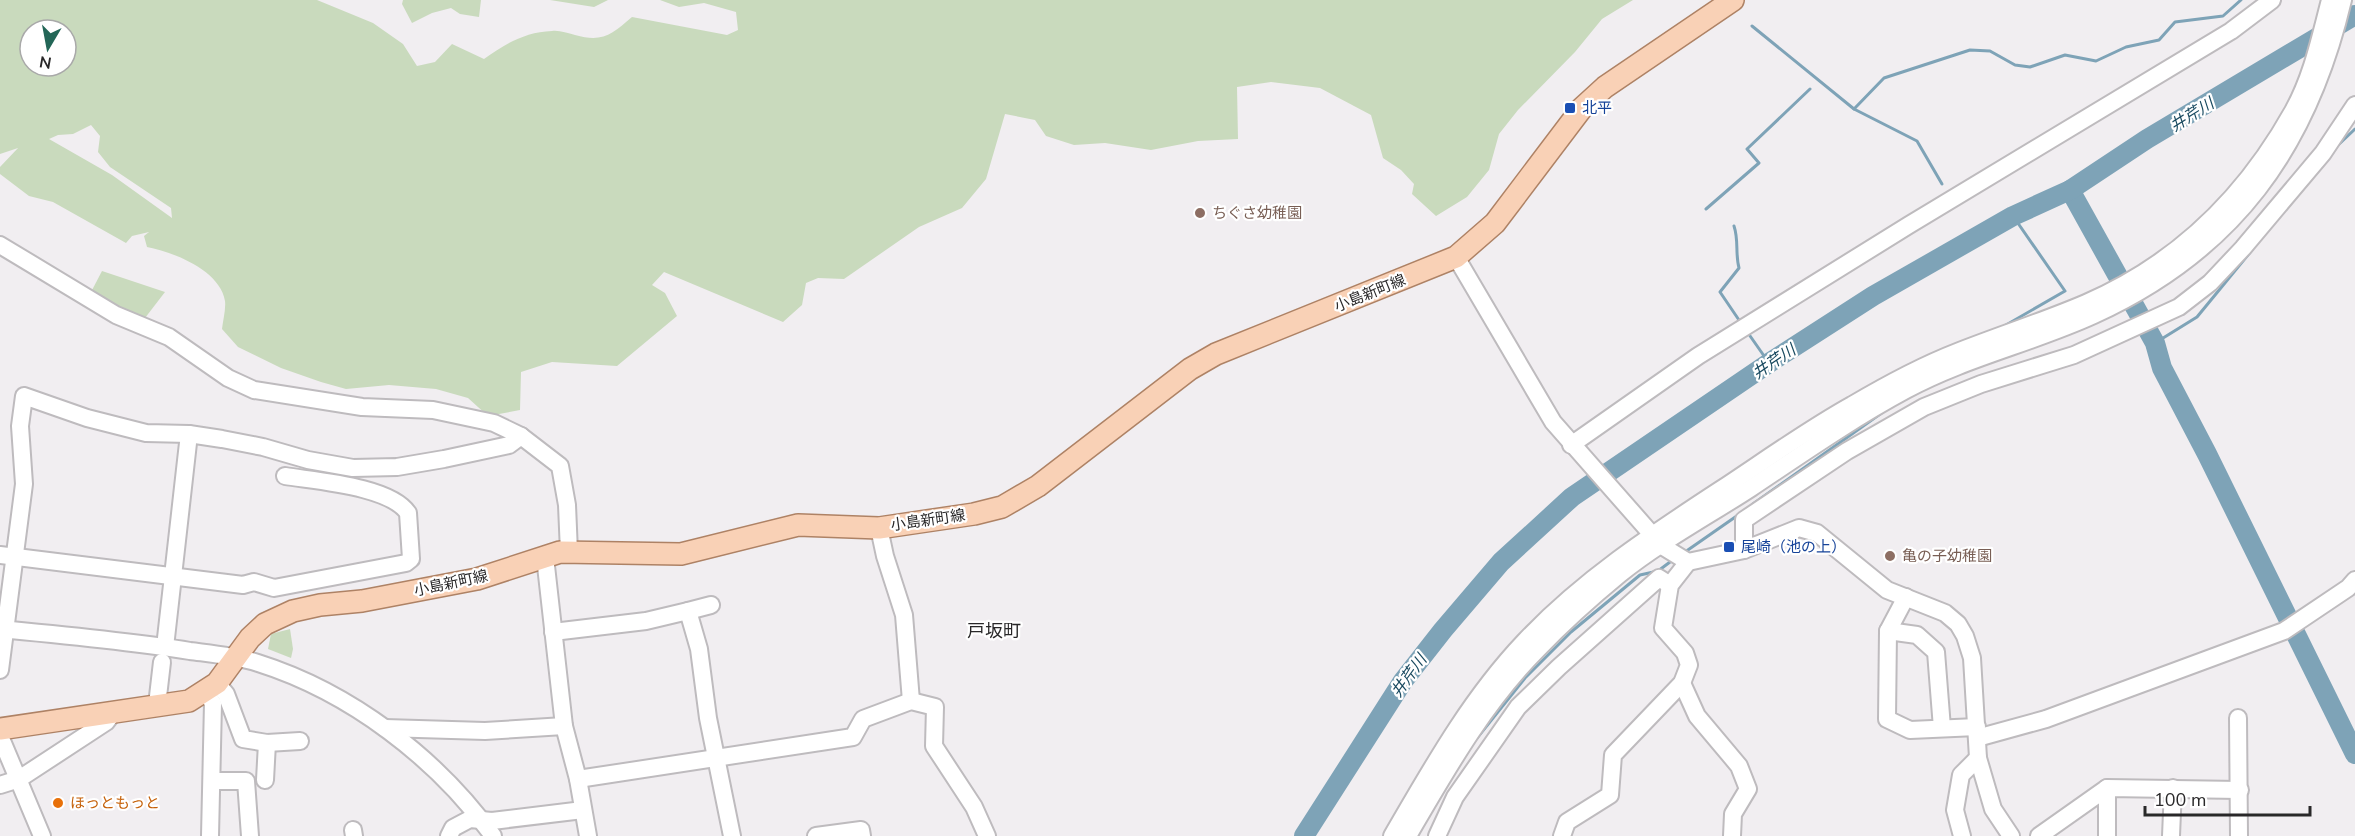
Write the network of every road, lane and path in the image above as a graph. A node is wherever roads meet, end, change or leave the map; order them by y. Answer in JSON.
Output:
{"nodes":[{"id":1,"x":1733,"y":0,"type":"edge"},
{"id":2,"x":2252,"y":0,"type":"edge"},
{"id":3,"x":2272,"y":0,"type":"edge"},
{"id":4,"x":2330,"y":0,"type":"edge"},
{"id":5,"x":2343,"y":0,"type":"edge"},
{"id":6,"x":2231,"y":31,"type":"junction"},
{"id":7,"x":2355,"y":105,"type":"edge"},
{"id":8,"x":2302,"y":108,"type":"junction"},
{"id":9,"x":0,"y":245,"type":"edge"},
{"id":10,"x":1456,"y":257,"type":"junction"},
{"id":11,"x":189,"y":434,"type":"junction"},
{"id":12,"x":522,"y":436,"type":"junction"},
{"id":13,"x":1573,"y":447,"type":"junction"},
{"id":14,"x":285,"y":476,"type":"dead end"},
{"id":15,"x":879,"y":528,"type":"junction"},
{"id":16,"x":1657,"y":540,"type":"junction"},
{"id":17,"x":1744,"y":550,"type":"junction"},
{"id":18,"x":569,"y":552,"type":"junction"},
{"id":19,"x":7,"y":556,"type":"edge"},
{"id":20,"x":545,"y":557,"type":"junction"},
{"id":21,"x":1688,"y":562,"type":"junction"},
{"id":22,"x":171,"y":576,"type":"junction"},
{"id":23,"x":2355,"y":579,"type":"edge"},
{"id":24,"x":1670,"y":585,"type":"junction"},
{"id":25,"x":1906,"y":597,"type":"junction"},
{"id":26,"x":711,"y":605,"type":"dead end"},
{"id":27,"x":688,"y":611,"type":"junction"},
{"id":28,"x":2,"y":629,"type":"edge"},
{"id":29,"x":1888,"y":631,"type":"junction"},
{"id":30,"x":553,"y":632,"type":"junction"},
{"id":31,"x":1538,"y":649,"type":"junction"},
{"id":32,"x":164,"y":654,"type":"junction"},
{"id":33,"x":237,"y":658,"type":"junction"},
{"id":34,"x":1559,"y":667,"type":"junction"},
{"id":35,"x":0,"y":669,"type":"edge"},
{"id":36,"x":1682,"y":683,"type":"junction"},
{"id":37,"x":212,"y":688,"type":"junction"},
{"id":38,"x":911,"y":701,"type":"junction"},
{"id":39,"x":157,"y":705,"type":"junction"},
{"id":40,"x":113,"y":713,"type":"junction"},
{"id":41,"x":2238,"y":718,"type":"dead end"},
{"id":42,"x":564,"y":726,"type":"junction"},
{"id":43,"x":385,"y":728,"type":"junction"},
{"id":44,"x":1942,"y":728,"type":"junction"},
{"id":45,"x":0,"y":729,"type":"edge"},
{"id":46,"x":1977,"y":732,"type":"junction"},
{"id":47,"x":0,"y":735,"type":"edge"},
{"id":48,"x":300,"y":741,"type":"dead end"},
{"id":49,"x":267,"y":743,"type":"junction"},
{"id":50,"x":716,"y":758,"type":"junction"},
{"id":51,"x":1978,"y":758,"type":"junction"},
{"id":52,"x":19,"y":779,"type":"junction"},
{"id":53,"x":578,"y":779,"type":"junction"},
{"id":54,"x":265,"y":780,"type":"dead end"},
{"id":55,"x":212,"y":781,"type":"junction"},
{"id":56,"x":0,"y":785,"type":"edge"},
{"id":57,"x":2107,"y":788,"type":"junction"},
{"id":58,"x":2173,"y":788,"type":"junction"},
{"id":59,"x":1435,"y":789,"type":"junction"},
{"id":60,"x":2240,"y":790,"type":"junction"},
{"id":61,"x":1455,"y":797,"type":"junction"},
{"id":62,"x":584,"y":810,"type":"junction"},
{"id":63,"x":482,"y":820,"type":"junction"},
{"id":64,"x":42,"y":836,"type":"edge"},
{"id":65,"x":210,"y":836,"type":"edge"},
{"id":66,"x":250,"y":836,"type":"edge"},
{"id":67,"x":448,"y":836,"type":"edge"},
{"id":68,"x":493,"y":836,"type":"edge"},
{"id":69,"x":588,"y":836,"type":"edge"},
{"id":70,"x":732,"y":836,"type":"edge"},
{"id":71,"x":816,"y":836,"type":"edge"},
{"id":72,"x":862,"y":836,"type":"edge"},
{"id":73,"x":987,"y":836,"type":"edge"},
{"id":74,"x":1392,"y":836,"type":"edge"},
{"id":75,"x":1408,"y":836,"type":"edge"},
{"id":76,"x":1437,"y":836,"type":"edge"},
{"id":77,"x":1562,"y":836,"type":"edge"},
{"id":78,"x":1732,"y":836,"type":"edge"},
{"id":79,"x":1962,"y":836,"type":"edge"},
{"id":80,"x":2011,"y":836,"type":"edge"},
{"id":81,"x":2039,"y":836,"type":"edge"},
{"id":82,"x":2107,"y":836,"type":"edge"},
{"id":83,"x":2171,"y":836,"type":"edge"},
{"id":84,"x":2239,"y":836,"type":"edge"}],
"edges":[{"from":1,"to":10,"type":"main road","name":"小島新町線"},
{"from":2,"to":6,"type":"street"},
{"from":3,"to":6,"type":"street"},
{"from":4,"to":8,"type":"street"},
{"from":5,"to":8,"type":"street"},
{"from":6,"to":13,"type":"street"},
{"from":7,"to":17,"type":"street"},
{"from":8,"to":16,"type":"street"},
{"from":9,"to":12,"type":"street"},
{"from":10,"to":13,"type":"street"},
{"from":10,"to":15,"type":"main road","name":"小島新町線"},
{"from":11,"to":12,"type":"street"},
{"from":11,"to":19,"type":"street"},
{"from":11,"to":22,"type":"street"},
{"from":12,"to":18,"type":"street"},
{"from":13,"to":16,"type":"street"},
{"from":14,"to":22,"type":"street"},
{"from":15,"to":18,"type":"main road","name":"小島新町線"},
{"from":15,"to":38,"type":"street"},
{"from":16,"to":21,"type":"street"},
{"from":16,"to":31,"type":"street"},
{"from":16,"to":74,"type":"street"},
{"from":17,"to":21,"type":"street"},
{"from":17,"to":25,"type":"street"},
{"from":18,"to":20,"type":"main road","name":"小島新町線"},
{"from":19,"to":22,"type":"street"},
{"from":19,"to":28,"type":"street"},
{"from":20,"to":30,"type":"street"},
{"from":20,"to":33,"type":"main road","name":"小島新町線"},
{"from":21,"to":24,"type":"street"},
{"from":22,"to":32,"type":"street"},
{"from":23,"to":46,"type":"street"},
{"from":24,"to":34,"type":"street"},
{"from":24,"to":36,"type":"street"},
{"from":25,"to":29,"type":"street"},
{"from":25,"to":46,"type":"street"},
{"from":26,"to":27,"type":"street"},
{"from":27,"to":30,"type":"street"},
{"from":27,"to":50,"type":"street"},
{"from":28,"to":32,"type":"street"},
{"from":28,"to":35,"type":"street"},
{"from":29,"to":44,"type":"street"},
{"from":29,"to":44,"type":"street"},
{"from":30,"to":42,"type":"street"},
{"from":31,"to":34,"type":"street"},
{"from":31,"to":59,"type":"street"},
{"from":32,"to":33,"type":"street"},
{"from":32,"to":39,"type":"street"},
{"from":33,"to":37,"type":"main road","name":"小島新町線"},
{"from":33,"to":43,"type":"street"},
{"from":34,"to":61,"type":"street"},
{"from":36,"to":77,"type":"street"},
{"from":36,"to":78,"type":"street"},
{"from":37,"to":39,"type":"main road"},
{"from":37,"to":49,"type":"street"},
{"from":37,"to":55,"type":"street"},
{"from":38,"to":50,"type":"street"},
{"from":38,"to":73,"type":"street"},
{"from":39,"to":40,"type":"main road"},
{"from":40,"to":45,"type":"main road"},
{"from":40,"to":52,"type":"street"},
{"from":41,"to":60,"type":"street"},
{"from":42,"to":43,"type":"street"},
{"from":42,"to":53,"type":"street"},
{"from":43,"to":63,"type":"street"},
{"from":44,"to":46,"type":"street"},
{"from":46,"to":51,"type":"street"},
{"from":47,"to":52,"type":"street"},
{"from":48,"to":49,"type":"street"},
{"from":49,"to":54,"type":"street"},
{"from":50,"to":53,"type":"street"},
{"from":50,"to":70,"type":"street"},
{"from":51,"to":79,"type":"street"},
{"from":51,"to":80,"type":"street"},
{"from":52,"to":56,"type":"street"},
{"from":52,"to":64,"type":"street"},
{"from":53,"to":62,"type":"street"},
{"from":55,"to":65,"type":"street"},
{"from":55,"to":66,"type":"street"},
{"from":57,"to":58,"type":"street"},
{"from":57,"to":81,"type":"street"},
{"from":57,"to":82,"type":"street"},
{"from":58,"to":60,"type":"street"},
{"from":58,"to":83,"type":"street"},
{"from":59,"to":61,"type":"street"},
{"from":59,"to":75,"type":"street"},
{"from":60,"to":84,"type":"street"},
{"from":61,"to":76,"type":"street"},
{"from":62,"to":63,"type":"street"},
{"from":62,"to":69,"type":"street"},
{"from":63,"to":67,"type":"street"},
{"from":63,"to":68,"type":"street"},
{"from":71,"to":72,"type":"street"}]}
